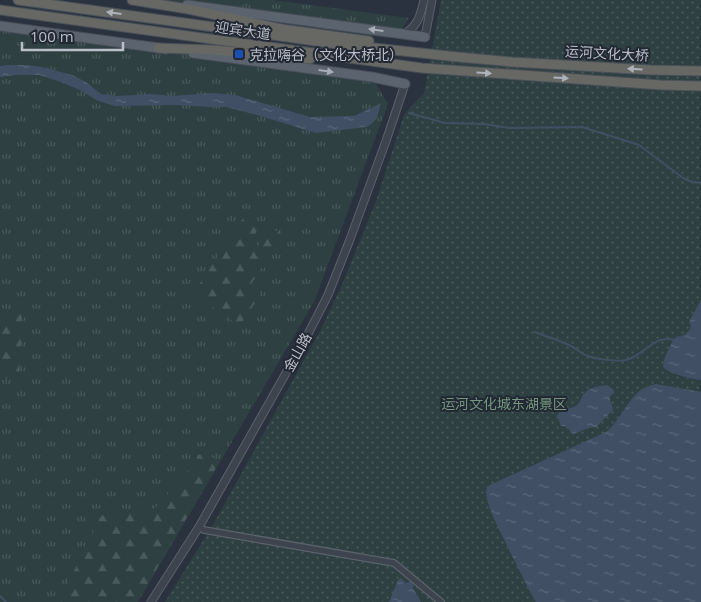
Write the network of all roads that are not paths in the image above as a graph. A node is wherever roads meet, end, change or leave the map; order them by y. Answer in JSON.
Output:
{"nodes":[{"id":1,"x":18,"y":0,"type":"edge"},
{"id":2,"x":131,"y":0,"type":"edge"},
{"id":3,"x":424,"y":0,"type":"edge"},
{"id":4,"x":432,"y":0,"type":"edge"},
{"id":5,"x":0,"y":10,"type":"edge"},
{"id":6,"x":0,"y":26,"type":"edge"},
{"id":7,"x":405,"y":34,"type":"junction"},
{"id":8,"x":425,"y":37,"type":"joint"},
{"id":9,"x":158,"y":48,"type":"junction"},
{"id":10,"x":458,"y":57,"type":"junction"},
{"id":11,"x":512,"y":62,"type":"joint"},
{"id":12,"x":701,"y":71,"type":"edge"},
{"id":13,"x":465,"y":72,"type":"junction"},
{"id":14,"x":513,"y":75,"type":"joint"},
{"id":15,"x":405,"y":84,"type":"joint"},
{"id":16,"x":701,"y":86,"type":"edge"},
{"id":17,"x":199,"y":527,"type":"junction"},
{"id":18,"x":152,"y":602,"type":"edge"},
{"id":19,"x":441,"y":602,"type":"edge"}],
"edges":[{"from":10,"to":1,"type":"highway","name":"迎宾大道","one_way":true},
{"from":7,"to":2,"type":"main road","one_way":true},
{"from":2,"to":10,"type":"highway"},
{"from":3,"to":7,"type":"street"},
{"from":4,"to":8,"type":"street"},
{"from":5,"to":13,"type":"highway","name":"迎宾大道"},
{"from":6,"to":9,"type":"main road"},
{"from":7,"to":8,"type":"main road"},
{"from":9,"to":13,"type":"highway"},
{"from":9,"to":15,"type":"main road","one_way":true},
{"from":10,"to":11,"type":"highway","name":"迎宾大道"},
{"from":12,"to":11,"type":"highway","name":"运河文化大桥","one_way":true},
{"from":13,"to":14,"type":"highway","name":"迎宾大道","one_way":true},
{"from":14,"to":16,"type":"highway","name":"运河文化大桥","one_way":true},
{"from":15,"to":17,"type":"street","name":"金山路"},
{"from":17,"to":18,"type":"street","name":"金山路"},
{"from":17,"to":19,"type":"street"}]}
